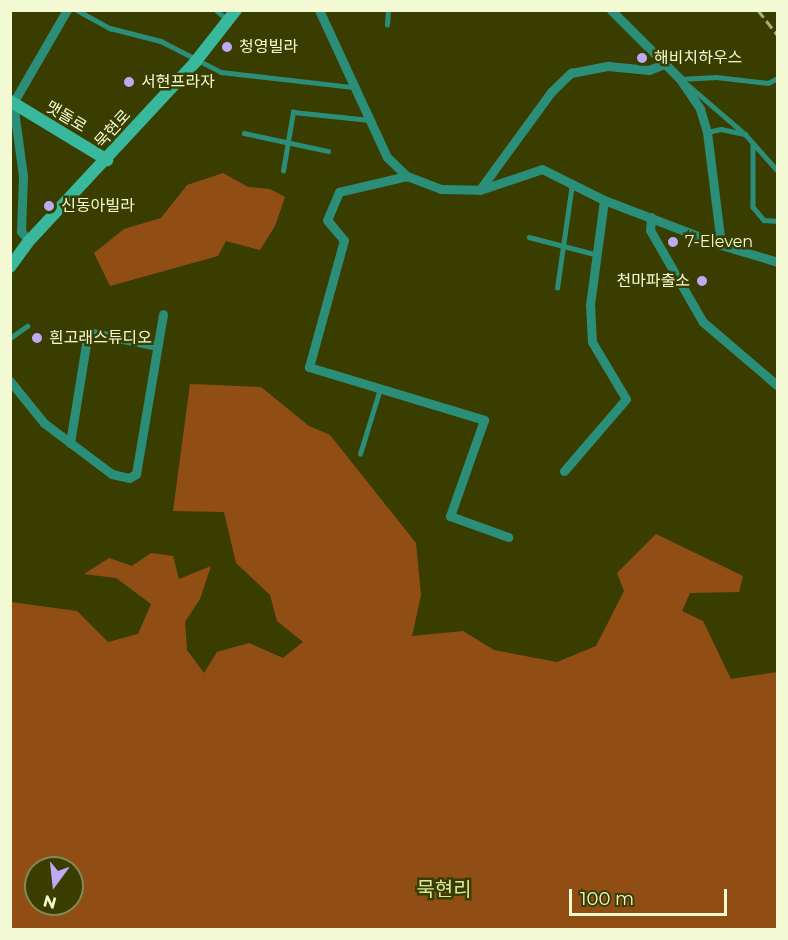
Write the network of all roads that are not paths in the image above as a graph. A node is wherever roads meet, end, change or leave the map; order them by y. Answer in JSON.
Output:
{"nodes":[{"id":1,"x":67,"y":10,"type":"edge"},
{"id":2,"x":77,"y":10,"type":"edge"},
{"id":3,"x":216,"y":10,"type":"edge"},
{"id":4,"x":319,"y":10,"type":"edge"},
{"id":5,"x":388,"y":10,"type":"edge"},
{"id":6,"x":611,"y":10,"type":"edge"},
{"id":7,"x":232,"y":15,"type":"edge"},
{"id":8,"x":387,"y":25,"type":"dead end"},
{"id":9,"x":196,"y":61,"type":"junction"},
{"id":10,"x":664,"y":64,"type":"junction"},
{"id":11,"x":777,"y":78,"type":"edge"},
{"id":12,"x":680,"y":79,"type":"junction"},
{"id":13,"x":356,"y":87,"type":"junction"},
{"id":14,"x":12,"y":102,"type":"edge"},
{"id":15,"x":370,"y":120,"type":"junction"},
{"id":16,"x":707,"y":132,"type":"junction"},
{"id":17,"x":244,"y":133,"type":"dead end"},
{"id":18,"x":745,"y":134,"type":"junction"},
{"id":19,"x":288,"y":143,"type":"junction"},
{"id":20,"x":753,"y":143,"type":"junction"},
{"id":21,"x":328,"y":151,"type":"dead end"},
{"id":22,"x":107,"y":160,"type":"junction"},
{"id":23,"x":283,"y":171,"type":"dead end"},
{"id":24,"x":777,"y":171,"type":"edge"},
{"id":25,"x":407,"y":176,"type":"junction"},
{"id":26,"x":573,"y":181,"type":"junction"},
{"id":27,"x":480,"y":190,"type":"junction"},
{"id":28,"x":604,"y":200,"type":"junction"},
{"id":29,"x":651,"y":217,"type":"junction"},
{"id":30,"x":777,"y":222,"type":"edge"},
{"id":31,"x":529,"y":237,"type":"dead end"},
{"id":32,"x":30,"y":241,"type":"junction"},
{"id":33,"x":561,"y":245,"type":"junction"},
{"id":34,"x":721,"y":245,"type":"junction"},
{"id":35,"x":598,"y":255,"type":"junction"},
{"id":36,"x":777,"y":262,"type":"edge"},
{"id":37,"x":10,"y":267,"type":"edge"},
{"id":38,"x":556,"y":288,"type":"dead end"},
{"id":39,"x":163,"y":314,"type":"dead end"},
{"id":40,"x":27,"y":326,"type":"dead end"},
{"id":41,"x":10,"y":338,"type":"edge"},
{"id":42,"x":157,"y":346,"type":"junction"},
{"id":43,"x":10,"y":381,"type":"edge"},
{"id":44,"x":777,"y":386,"type":"edge"},
{"id":45,"x":380,"y":389,"type":"junction"},
{"id":46,"x":70,"y":443,"type":"junction"},
{"id":47,"x":360,"y":454,"type":"dead end"},
{"id":48,"x":564,"y":471,"type":"dead end"},
{"id":49,"x":508,"y":537,"type":"dead end"}],
"edges":[{"from":1,"to":14,"type":"street"},
{"from":2,"to":9,"type":"lane"},
{"from":3,"to":7,"type":"lane"},
{"from":4,"to":13,"type":"street"},
{"from":5,"to":8,"type":"lane"},
{"from":6,"to":10,"type":"street"},
{"from":7,"to":9,"type":"street","name":"묵현로"},
{"from":9,"to":13,"type":"lane"},
{"from":9,"to":22,"type":"street","name":"묵현로"},
{"from":10,"to":12,"type":"street"},
{"from":10,"to":27,"type":"street"},
{"from":11,"to":12,"type":"lane"},
{"from":12,"to":16,"type":"street"},
{"from":12,"to":18,"type":"lane"},
{"from":13,"to":15,"type":"street"},
{"from":14,"to":22,"type":"street","name":"맷돌로"},
{"from":14,"to":32,"type":"street"},
{"from":15,"to":19,"type":"lane"},
{"from":15,"to":25,"type":"street"},
{"from":16,"to":18,"type":"lane"},
{"from":16,"to":34,"type":"street"},
{"from":17,"to":19,"type":"lane"},
{"from":18,"to":20,"type":"lane"},
{"from":19,"to":21,"type":"lane"},
{"from":19,"to":23,"type":"lane"},
{"from":20,"to":24,"type":"lane"},
{"from":20,"to":30,"type":"lane"},
{"from":22,"to":32,"type":"street","name":"묵현로"},
{"from":25,"to":27,"type":"street"},
{"from":25,"to":45,"type":"street"},
{"from":26,"to":27,"type":"street"},
{"from":26,"to":28,"type":"street"},
{"from":26,"to":33,"type":"lane"},
{"from":28,"to":29,"type":"street"},
{"from":28,"to":35,"type":"street"},
{"from":29,"to":34,"type":"street"},
{"from":29,"to":44,"type":"street"},
{"from":31,"to":33,"type":"lane"},
{"from":32,"to":37,"type":"street","name":"묵현로"},
{"from":33,"to":35,"type":"lane"},
{"from":33,"to":38,"type":"lane"},
{"from":34,"to":36,"type":"street"},
{"from":35,"to":48,"type":"street"},
{"from":39,"to":42,"type":"street"},
{"from":40,"to":41,"type":"lane"},
{"from":42,"to":46,"type":"street"},
{"from":42,"to":46,"type":"street"},
{"from":43,"to":46,"type":"street"},
{"from":45,"to":47,"type":"lane"},
{"from":45,"to":49,"type":"street"}]}
